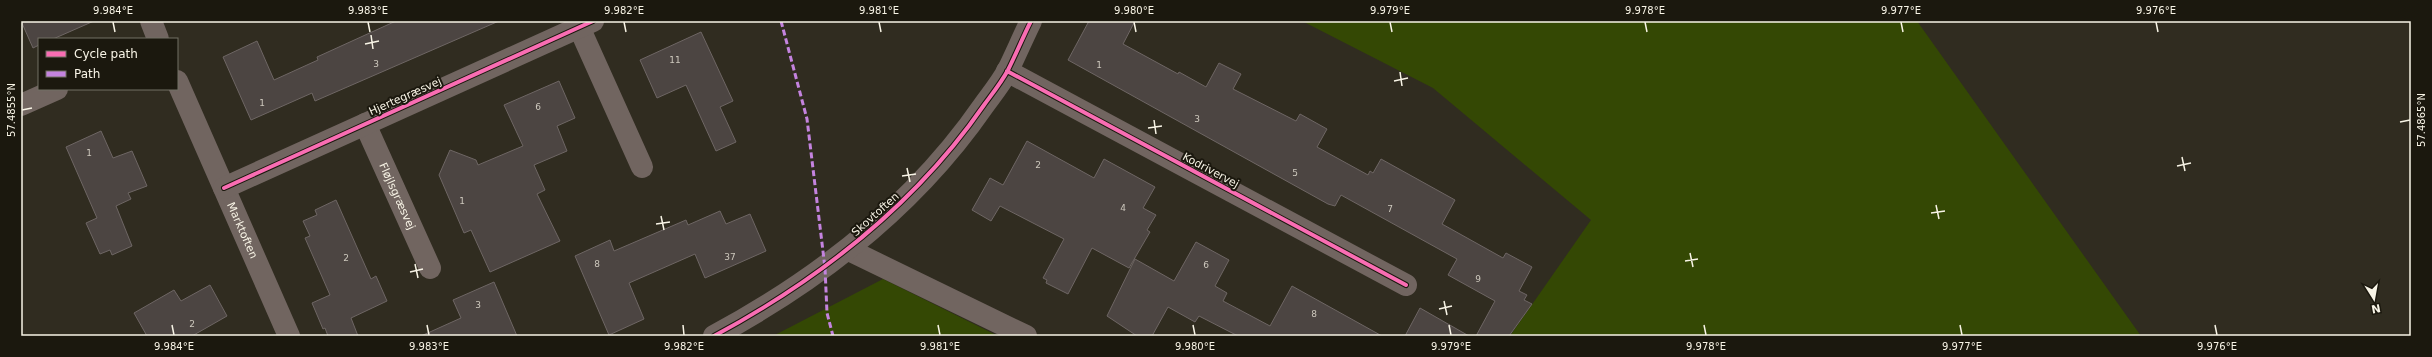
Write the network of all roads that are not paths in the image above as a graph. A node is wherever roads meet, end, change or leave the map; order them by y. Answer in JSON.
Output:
{"nodes":[{"id":1,"x":150,"y":21,"type":"edge"},
{"id":2,"x":1031,"y":21,"type":"edge"},
{"id":3,"x":586,"y":24,"type":"edge"},
{"id":4,"x":158,"y":38,"type":"edge"},
{"id":5,"x":1007,"y":71,"type":"junction"},
{"id":6,"x":178,"y":83,"type":"edge"},
{"id":7,"x":55,"y":90,"type":"edge"},
{"id":8,"x":21,"y":105,"type":"edge"},
{"id":9,"x":365,"y":124,"type":"junction"},
{"id":10,"x":642,"y":167,"type":"dead end"},
{"id":11,"x":224,"y":188,"type":"junction"},
{"id":12,"x":849,"y":250,"type":"junction"},
{"id":13,"x":430,"y":268,"type":"dead end"},
{"id":14,"x":1406,"y":285,"type":"dead end"},
{"id":15,"x":289,"y":336,"type":"edge"},
{"id":16,"x":714,"y":336,"type":"edge"},
{"id":17,"x":1026,"y":336,"type":"edge"}],
"edges":[{"from":1,"to":4,"type":"street"},
{"from":2,"to":5,"type":"street","name":"Skovtoften"},
{"from":3,"to":9,"type":"street","name":"Hjertegræsvej"},
{"from":3,"to":10,"type":"street","name":"Hjertegræsvej"},
{"from":5,"to":12,"type":"street","name":"Skovtoften"},
{"from":5,"to":14,"type":"street","name":"Kodrivervej"},
{"from":6,"to":11,"type":"street","name":"Marktoften"},
{"from":7,"to":8,"type":"street"},
{"from":9,"to":11,"type":"street","name":"Hjertegræsvej"},
{"from":9,"to":13,"type":"street","name":"Fløjlsgræsvej"},
{"from":11,"to":15,"type":"street","name":"Marktoften"},
{"from":12,"to":16,"type":"street","name":"Skovtoften"},
{"from":12,"to":17,"type":"street","name":"Skovtoften"}]}
